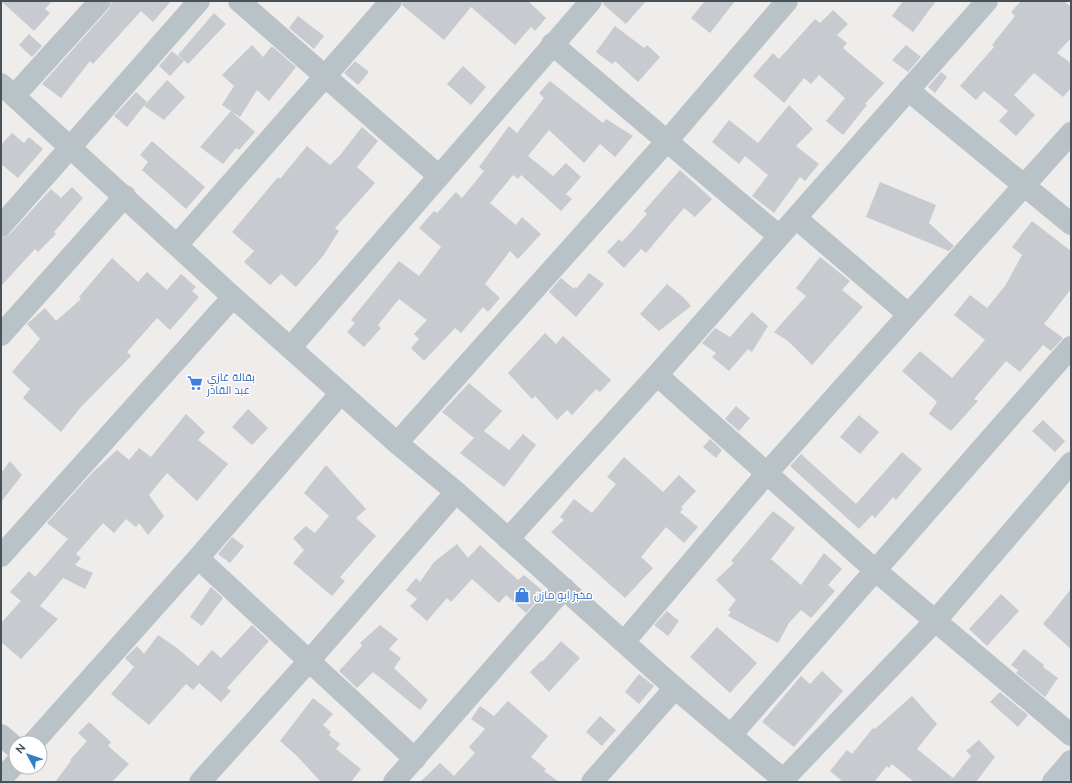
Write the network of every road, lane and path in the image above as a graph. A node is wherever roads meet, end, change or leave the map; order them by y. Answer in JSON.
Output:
{"nodes":[{"id":1,"x":100,"y":1,"type":"edge"},
{"id":2,"x":199,"y":1,"type":"edge"},
{"id":3,"x":240,"y":1,"type":"edge"},
{"id":4,"x":391,"y":1,"type":"edge"},
{"id":5,"x":591,"y":1,"type":"edge"},
{"id":6,"x":787,"y":1,"type":"edge"},
{"id":7,"x":987,"y":1,"type":"edge"},
{"id":8,"x":552,"y":44,"type":"junction"},
{"id":9,"x":325,"y":76,"type":"junction"},
{"id":10,"x":8,"y":90,"type":"edge"},
{"id":11,"x":908,"y":90,"type":"junction"},
{"id":12,"x":1071,"y":133,"type":"edge"},
{"id":13,"x":667,"y":141,"type":"junction"},
{"id":14,"x":72,"y":147,"type":"junction"},
{"id":15,"x":439,"y":176,"type":"junction"},
{"id":16,"x":1024,"y":186,"type":"junction"},
{"id":17,"x":125,"y":196,"type":"junction"},
{"id":18,"x":796,"y":218,"type":"junction"},
{"id":19,"x":1071,"y":224,"type":"edge"},
{"id":20,"x":1,"y":226,"type":"edge"},
{"id":21,"x":779,"y":236,"type":"junction"},
{"id":22,"x":177,"y":245,"type":"junction"},
{"id":23,"x":233,"y":297,"type":"junction"},
{"id":24,"x":908,"y":314,"type":"junction"},
{"id":25,"x":1,"y":335,"type":"edge"},
{"id":26,"x":291,"y":347,"type":"junction"},
{"id":27,"x":1071,"y":347,"type":"edge"},
{"id":28,"x":657,"y":375,"type":"junction"},
{"id":29,"x":341,"y":393,"type":"junction"},
{"id":30,"x":397,"y":443,"type":"junction"},
{"id":31,"x":1071,"y":463,"type":"edge"},
{"id":32,"x":767,"y":473,"type":"junction"},
{"id":33,"x":456,"y":492,"type":"junction"},
{"id":34,"x":508,"y":539,"type":"junction"},
{"id":35,"x":1,"y":556,"type":"edge"},
{"id":36,"x":198,"y":558,"type":"junction"},
{"id":37,"x":876,"y":571,"type":"junction"},
{"id":38,"x":564,"y":588,"type":"junction"},
{"id":39,"x":936,"y":620,"type":"junction"},
{"id":40,"x":624,"y":642,"type":"junction"},
{"id":41,"x":309,"y":661,"type":"junction"},
{"id":42,"x":675,"y":688,"type":"junction"},
{"id":43,"x":40,"y":735,"type":"edge"},
{"id":44,"x":731,"y":735,"type":"junction"},
{"id":45,"x":1071,"y":735,"type":"edge"},
{"id":46,"x":414,"y":759,"type":"junction"},
{"id":47,"x":1071,"y":761,"type":"edge"},
{"id":48,"x":8,"y":771,"type":"edge"},
{"id":49,"x":1,"y":779,"type":"edge"},
{"id":50,"x":783,"y":781,"type":"edge"},
{"id":51,"x":200,"y":782,"type":"edge"},
{"id":52,"x":394,"y":782,"type":"edge"},
{"id":53,"x":592,"y":782,"type":"edge"},
{"id":54,"x":1053,"y":782,"type":"edge"}],
"edges":[{"from":1,"to":10,"type":"street"},
{"from":2,"to":14,"type":"street"},
{"from":3,"to":9,"type":"street"},
{"from":4,"to":9,"type":"street"},
{"from":5,"to":8,"type":"street"},
{"from":6,"to":13,"type":"street"},
{"from":7,"to":11,"type":"street"},
{"from":8,"to":13,"type":"street"},
{"from":8,"to":15,"type":"street"},
{"from":9,"to":15,"type":"street"},
{"from":9,"to":22,"type":"street"},
{"from":10,"to":14,"type":"street"},
{"from":11,"to":16,"type":"street"},
{"from":11,"to":18,"type":"street"},
{"from":12,"to":16,"type":"street"},
{"from":13,"to":21,"type":"street"},
{"from":13,"to":30,"type":"street"},
{"from":14,"to":17,"type":"street"},
{"from":14,"to":20,"type":"street"},
{"from":15,"to":26,"type":"street"},
{"from":16,"to":19,"type":"street"},
{"from":16,"to":24,"type":"street"},
{"from":17,"to":22,"type":"street"},
{"from":17,"to":25,"type":"street"},
{"from":18,"to":21,"type":"street"},
{"from":18,"to":24,"type":"street"},
{"from":21,"to":28,"type":"street"},
{"from":22,"to":23,"type":"street"},
{"from":23,"to":26,"type":"street"},
{"from":23,"to":35,"type":"street"},
{"from":24,"to":32,"type":"street"},
{"from":26,"to":29,"type":"street"},
{"from":27,"to":37,"type":"street"},
{"from":28,"to":32,"type":"street"},
{"from":28,"to":34,"type":"street"},
{"from":29,"to":30,"type":"street"},
{"from":29,"to":36,"type":"street"},
{"from":30,"to":33,"type":"street"},
{"from":31,"to":39,"type":"street"},
{"from":32,"to":37,"type":"street"},
{"from":32,"to":40,"type":"street"},
{"from":33,"to":34,"type":"street"},
{"from":33,"to":41,"type":"street"},
{"from":34,"to":38,"type":"street"},
{"from":36,"to":41,"type":"street"},
{"from":36,"to":43,"type":"street"},
{"from":37,"to":39,"type":"street"},
{"from":37,"to":44,"type":"street"},
{"from":38,"to":40,"type":"street"},
{"from":38,"to":46,"type":"street"},
{"from":39,"to":45,"type":"street"},
{"from":39,"to":50,"type":"street"},
{"from":40,"to":42,"type":"street"},
{"from":41,"to":46,"type":"street"},
{"from":41,"to":51,"type":"street"},
{"from":42,"to":44,"type":"street"},
{"from":42,"to":53,"type":"street"},
{"from":44,"to":50,"type":"street"},
{"from":46,"to":52,"type":"street"},
{"from":47,"to":54,"type":"main road"},
{"from":48,"to":49,"type":"street"}]}
